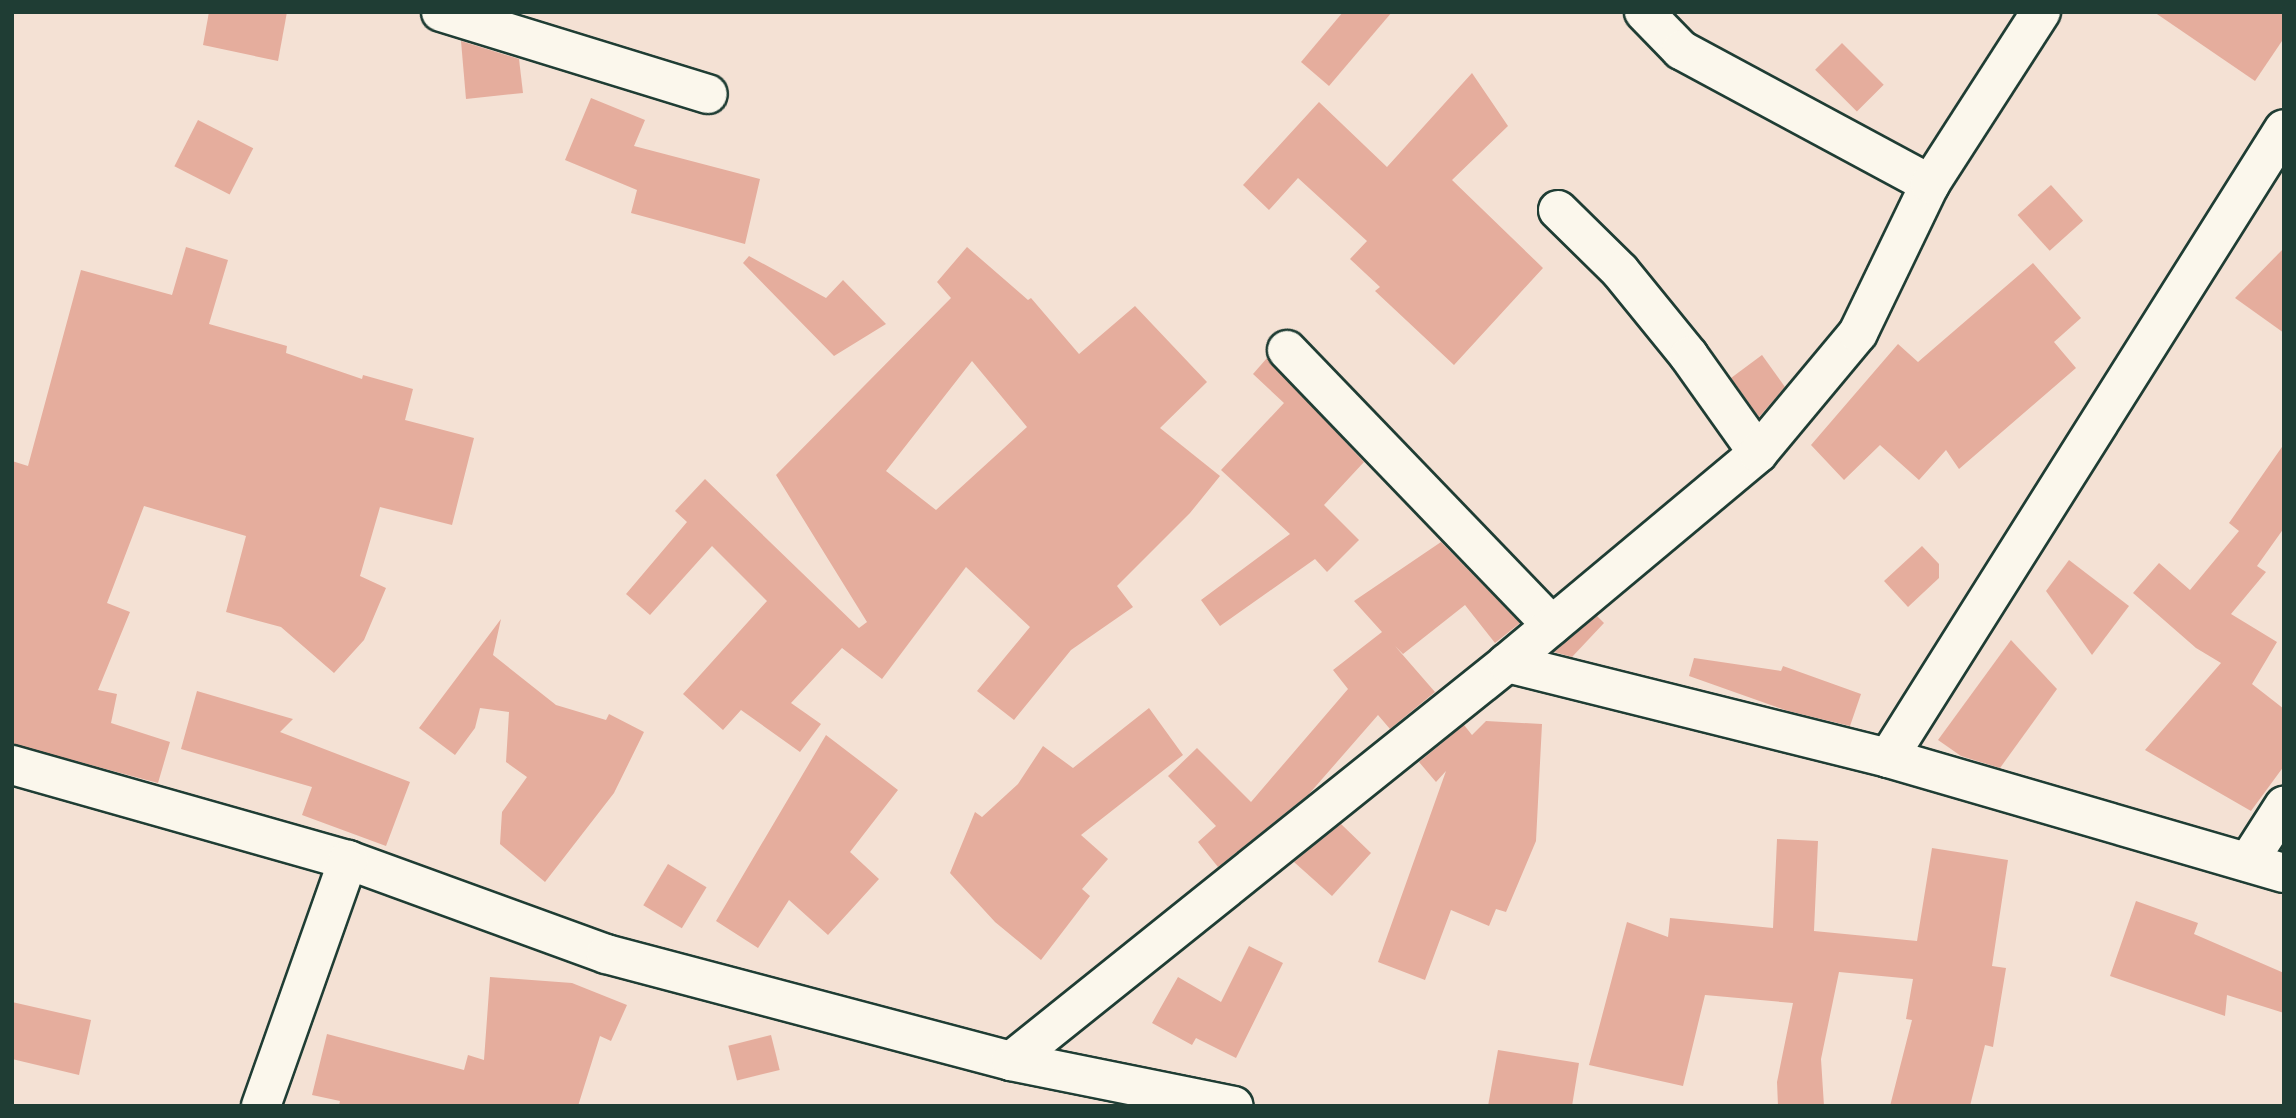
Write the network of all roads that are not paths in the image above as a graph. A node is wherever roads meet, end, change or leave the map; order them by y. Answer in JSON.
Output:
{"nodes":[{"id":1,"x":441,"y":12,"type":"edge"},
{"id":2,"x":1644,"y":12,"type":"edge"},
{"id":3,"x":2041,"y":12,"type":"edge"},
{"id":4,"x":708,"y":94,"type":"dead end"},
{"id":5,"x":2284,"y":129,"type":"edge"},
{"id":6,"x":1930,"y":184,"type":"junction"},
{"id":7,"x":1558,"y":211,"type":"dead end"},
{"id":8,"x":1287,"y":350,"type":"dead end"},
{"id":9,"x":1758,"y":453,"type":"junction"},
{"id":10,"x":1552,"y":625,"type":"junction"},
{"id":11,"x":1507,"y":663,"type":"junction"},
{"id":12,"x":1888,"y":758,"type":"junction"},
{"id":13,"x":12,"y":765,"type":"edge"},
{"id":14,"x":2284,"y":806,"type":"edge"},
{"id":15,"x":348,"y":860,"type":"junction"},
{"id":16,"x":2248,"y":862,"type":"junction"},
{"id":17,"x":2284,"y":873,"type":"edge"},
{"id":18,"x":1011,"y":1061,"type":"junction"},
{"id":19,"x":261,"y":1106,"type":"edge"},
{"id":20,"x":1234,"y":1106,"type":"edge"}],
"edges":[{"from":1,"to":4,"type":"street"},
{"from":2,"to":6,"type":"street"},
{"from":3,"to":6,"type":"street"},
{"from":5,"to":12,"type":"street"},
{"from":6,"to":9,"type":"street"},
{"from":7,"to":9,"type":"street"},
{"from":8,"to":10,"type":"street"},
{"from":9,"to":10,"type":"street"},
{"from":10,"to":11,"type":"street"},
{"from":11,"to":12,"type":"street"},
{"from":11,"to":18,"type":"street"},
{"from":12,"to":16,"type":"street"},
{"from":13,"to":15,"type":"street"},
{"from":14,"to":16,"type":"street"},
{"from":15,"to":18,"type":"street"},
{"from":15,"to":19,"type":"street"},
{"from":16,"to":17,"type":"street"},
{"from":18,"to":20,"type":"street"}]}
